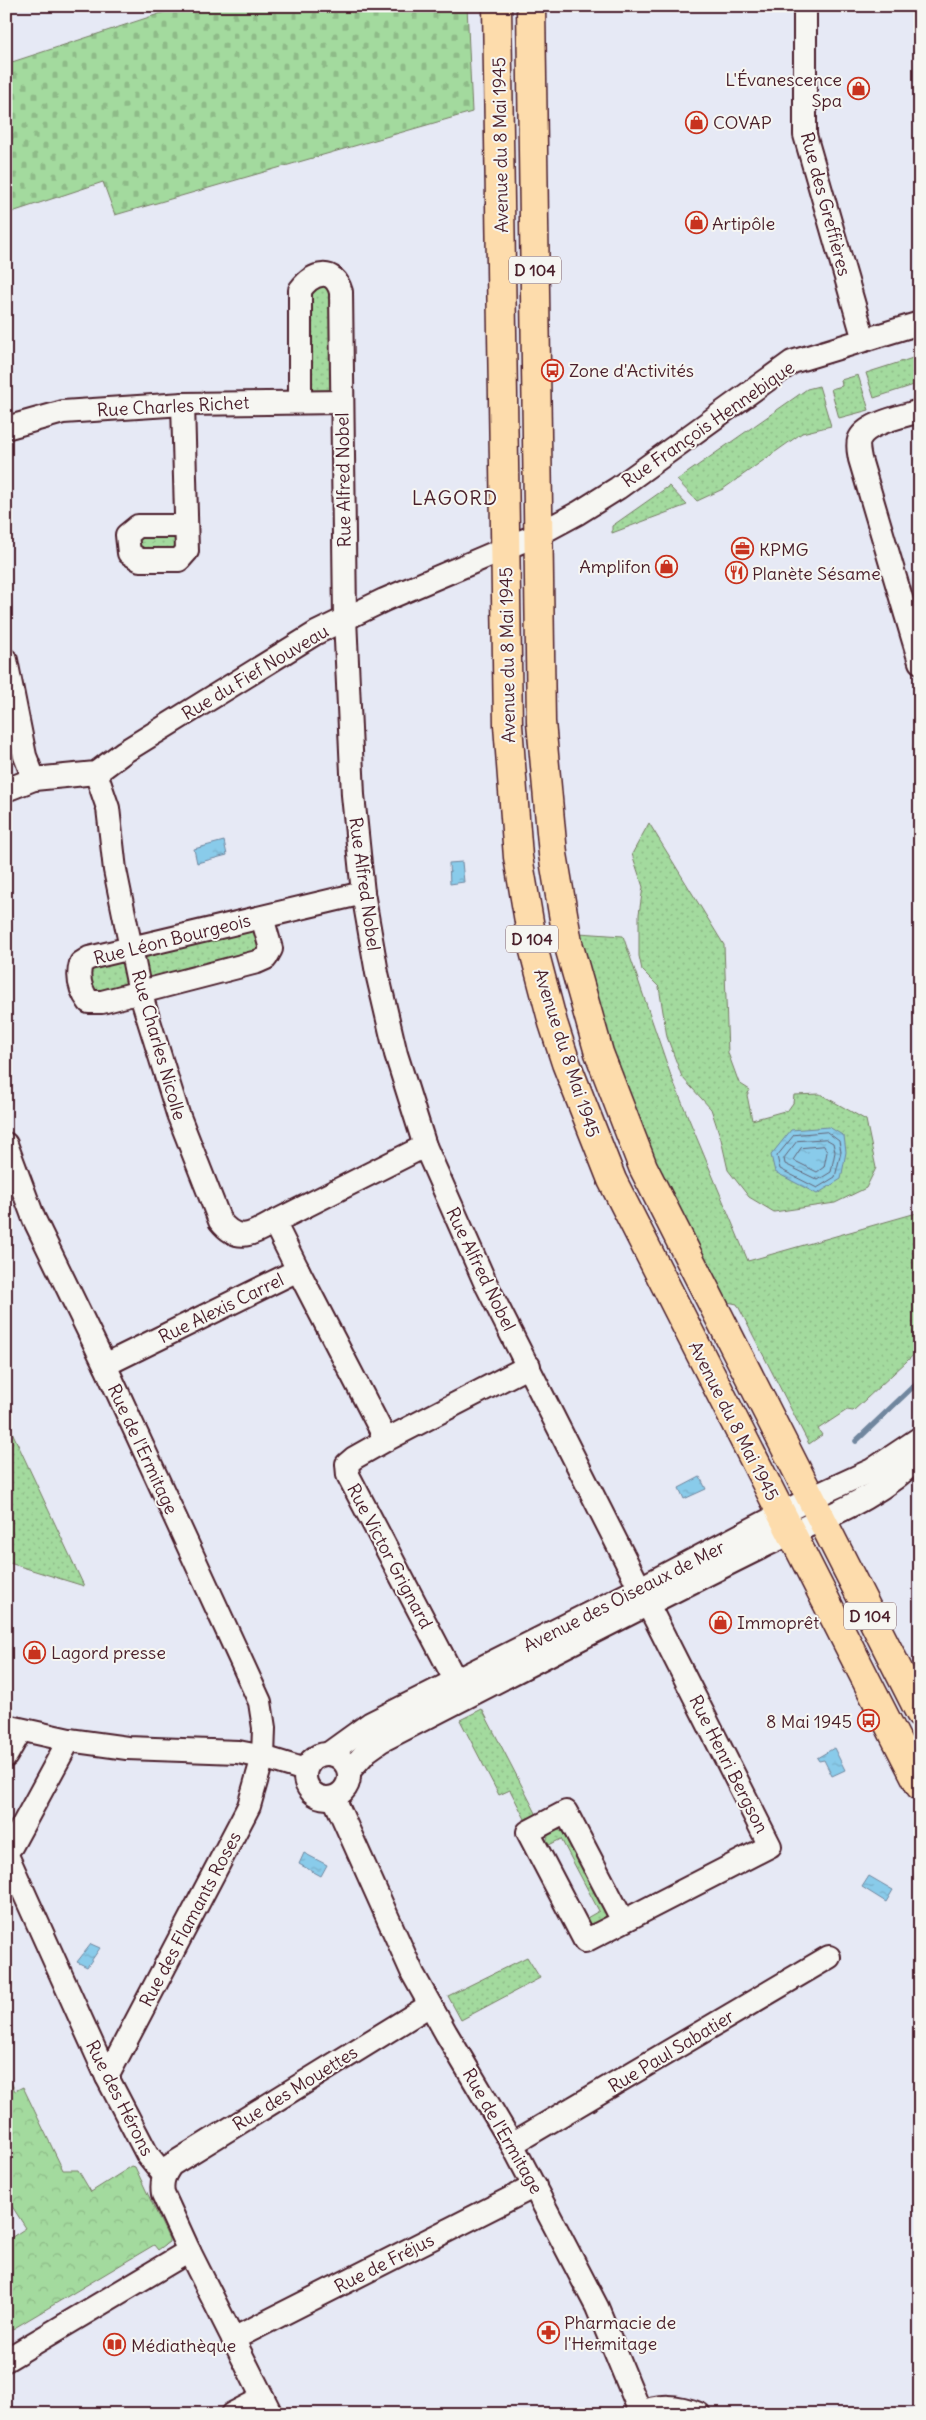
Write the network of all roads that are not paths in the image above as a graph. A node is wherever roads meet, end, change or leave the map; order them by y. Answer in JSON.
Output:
{"nodes":[{"id":1,"x":497,"y":6,"type":"edge"},
{"id":2,"x":531,"y":6,"type":"edge"},
{"id":3,"x":805,"y":6,"type":"edge"},
{"id":4,"x":920,"y":323,"type":"edge"},
{"id":5,"x":864,"y":340,"type":"junction"},
{"id":6,"x":300,"y":402,"type":"junction"},
{"id":7,"x":342,"y":402,"type":"junction"},
{"id":8,"x":183,"y":404,"type":"junction"},
{"id":9,"x":920,"y":411,"type":"edge"},
{"id":10,"x":6,"y":428,"type":"edge"},
{"id":11,"x":186,"y":526,"type":"dead end"},
{"id":12,"x":539,"y":534,"type":"junction"},
{"id":13,"x":505,"y":548,"type":"junction"},
{"id":14,"x":345,"y":618,"type":"junction"},
{"id":15,"x":6,"y":660,"type":"edge"},
{"id":16,"x":920,"y":662,"type":"edge"},
{"id":17,"x":96,"y":773,"type":"junction"},
{"id":18,"x":34,"y":780,"type":"junction"},
{"id":19,"x":6,"y":790,"type":"edge"},
{"id":20,"x":363,"y":893,"type":"junction"},
{"id":21,"x":262,"y":917,"type":"junction"},
{"id":22,"x":132,"y":948,"type":"junction"},
{"id":23,"x":140,"y":992,"type":"junction"},
{"id":24,"x":6,"y":1144,"type":"edge"},
{"id":25,"x":425,"y":1146,"type":"junction"},
{"id":26,"x":274,"y":1222,"type":"junction"},
{"id":27,"x":298,"y":1270,"type":"junction"},
{"id":28,"x":105,"y":1365,"type":"junction"},
{"id":29,"x":529,"y":1366,"type":"junction"},
{"id":30,"x":920,"y":1438,"type":"edge"},
{"id":31,"x":386,"y":1440,"type":"junction"},
{"id":32,"x":920,"y":1456,"type":"edge"},
{"id":33,"x":816,"y":1508,"type":"junction"},
{"id":34,"x":786,"y":1523,"type":"junction"},
{"id":35,"x":645,"y":1596,"type":"junction"},
{"id":36,"x":460,"y":1689,"type":"junction"},
{"id":37,"x":920,"y":1713,"type":"edge"},
{"id":38,"x":13,"y":1728,"type":"edge"},
{"id":39,"x":69,"y":1740,"type":"junction"},
{"id":40,"x":328,"y":1754,"type":"junction"},
{"id":41,"x":6,"y":1756,"type":"edge"},
{"id":42,"x":263,"y":1757,"type":"junction"},
{"id":43,"x":305,"y":1770,"type":"junction"},
{"id":44,"x":349,"y":1771,"type":"junction"},
{"id":45,"x":920,"y":1786,"type":"edge"},
{"id":46,"x":334,"y":1798,"type":"junction"},
{"id":47,"x":6,"y":1853,"type":"edge"},
{"id":48,"x":13,"y":1879,"type":"edge"},
{"id":49,"x":623,"y":1921,"type":"junction"},
{"id":50,"x":828,"y":1958,"type":"dead end"},
{"id":51,"x":430,"y":2005,"type":"junction"},
{"id":52,"x":108,"y":2077,"type":"junction"},
{"id":53,"x":512,"y":2144,"type":"junction"},
{"id":54,"x":164,"y":2175,"type":"junction"},
{"id":55,"x":535,"y":2186,"type":"junction"},
{"id":56,"x":189,"y":2251,"type":"junction"},
{"id":57,"x":233,"y":2339,"type":"junction"},
{"id":58,"x":6,"y":2360,"type":"edge"},
{"id":59,"x":267,"y":2406,"type":"edge"},
{"id":60,"x":640,"y":2413,"type":"edge"},
{"id":61,"x":232,"y":2414,"type":"edge"},
{"id":62,"x":698,"y":2414,"type":"edge"}],
"edges":[{"from":1,"to":13,"type":"main road","name":"Avenue du 8 Mai 1945","number":"D 104"},
{"from":2,"to":12,"type":"main road","name":"Avenue du 8 Mai 1945","number":"D 104"},
{"from":3,"to":5,"type":"street","name":"Rue des Greffières"},
{"from":4,"to":5,"type":"street","name":"Rue François Hennebique"},
{"from":5,"to":12,"type":"street","name":"Rue François Hennebique"},
{"from":6,"to":7,"type":"street","name":"Rue Charles Richet"},
{"from":6,"to":7,"type":"street","name":"Rue Alfred Nobel"},
{"from":6,"to":8,"type":"street","name":"Rue Charles Richet"},
{"from":7,"to":14,"type":"street","name":"Rue Alfred Nobel"},
{"from":8,"to":10,"type":"street","name":"Rue Charles Richet"},
{"from":8,"to":11,"type":"street"},
{"from":9,"to":16,"type":"street"},
{"from":12,"to":13,"type":"street","name":"Rue François Hennebique"},
{"from":12,"to":33,"type":"main road","name":"Avenue du 8 Mai 1945","number":"D 104"},
{"from":13,"to":14,"type":"street","name":"Rue du Fief Nouveau"},
{"from":13,"to":34,"type":"main road","name":"Avenue du 8 Mai 1945","number":"D 104"},
{"from":14,"to":17,"type":"street","name":"Rue du Fief Nouveau"},
{"from":14,"to":20,"type":"street","name":"Rue Alfred Nobel"},
{"from":15,"to":18,"type":"street"},
{"from":17,"to":18,"type":"street"},
{"from":17,"to":22,"type":"street","name":"Rue Charles Nicolle"},
{"from":18,"to":19,"type":"street"},
{"from":20,"to":21,"type":"street","name":"Rue Léon Bourgeois"},
{"from":20,"to":25,"type":"street","name":"Rue Alfred Nobel"},
{"from":21,"to":22,"type":"street","name":"Rue Léon Bourgeois"},
{"from":21,"to":23,"type":"street","name":"Rue Léon Bourgeois"},
{"from":22,"to":23,"type":"street","name":"Rue Charles Nicolle"},
{"from":22,"to":23,"type":"street","name":"Rue Léon Bourgeois"},
{"from":23,"to":26,"type":"street","name":"Rue Charles Nicolle"},
{"from":24,"to":28,"type":"street","name":"Rue de l'Ermitage"},
{"from":25,"to":26,"type":"street"},
{"from":25,"to":29,"type":"street","name":"Rue Alfred Nobel"},
{"from":26,"to":27,"type":"street","name":"Rue Alexis Carrel"},
{"from":27,"to":28,"type":"street","name":"Rue Alexis Carrel"},
{"from":27,"to":31,"type":"street"},
{"from":28,"to":42,"type":"street","name":"Rue de l'Ermitage"},
{"from":29,"to":31,"type":"street"},
{"from":29,"to":35,"type":"street","name":"Rue Alfred Nobel"},
{"from":30,"to":33,"type":"street","name":"Avenue des Oiseaux de Mer"},
{"from":31,"to":36,"type":"street","name":"Rue Victor Grignard"},
{"from":32,"to":33,"type":"street","name":"Avenue des Oiseaux de Mer"},
{"from":33,"to":34,"type":"street","name":"Avenue des Oiseaux de Mer"},
{"from":33,"to":37,"type":"main road","name":"Avenue du 8 Mai 1945","number":"D 104"},
{"from":34,"to":35,"type":"street","name":"Avenue des Oiseaux de Mer"},
{"from":34,"to":45,"type":"main road","name":"Avenue du 8 Mai 1945","number":"D 104"},
{"from":35,"to":36,"type":"street","name":"Avenue des Oiseaux de Mer"},
{"from":35,"to":49,"type":"street","name":"Rue Henri Bergson"},
{"from":36,"to":40,"type":"street","name":"Avenue des Oiseaux de Mer"},
{"from":36,"to":44,"type":"street","name":"Avenue des Oiseaux de Mer"},
{"from":38,"to":39,"type":"street"},
{"from":38,"to":41,"type":"street"},
{"from":39,"to":42,"type":"street"},
{"from":39,"to":47,"type":"street"},
{"from":40,"to":43,"type":"street"},
{"from":40,"to":44,"type":"street"},
{"from":42,"to":43,"type":"street"},
{"from":42,"to":52,"type":"street","name":"Rue des Flamants Roses"},
{"from":43,"to":46,"type":"street"},
{"from":44,"to":46,"type":"street"},
{"from":46,"to":51,"type":"street","name":"Rue de l'Ermitage"},
{"from":47,"to":48,"type":"street","name":"Rue des Hérons"},
{"from":48,"to":52,"type":"street","name":"Rue des Hérons"},
{"from":49,"to":49,"type":"street","name":"Rue Henri Bergson"},
{"from":50,"to":53,"type":"street","name":"Rue Paul Sabatier"},
{"from":51,"to":53,"type":"street","name":"Rue de l'Ermitage"},
{"from":51,"to":54,"type":"street","name":"Rue des Mouettes"},
{"from":52,"to":54,"type":"street","name":"Rue des Hérons"},
{"from":53,"to":55,"type":"street","name":"Rue de l'Ermitage"},
{"from":54,"to":56,"type":"street","name":"Rue des Hérons"},
{"from":55,"to":57,"type":"street","name":"Rue de Fréjus"},
{"from":55,"to":60,"type":"street","name":"Rue de l'Ermitage"},
{"from":56,"to":57,"type":"street","name":"Rue des Hérons"},
{"from":56,"to":58,"type":"street"},
{"from":57,"to":59,"type":"street","name":"Rue des Hérons"},
{"from":59,"to":61,"type":"street"},
{"from":60,"to":62,"type":"street","name":"Rue de l'Ermitage"}]}
